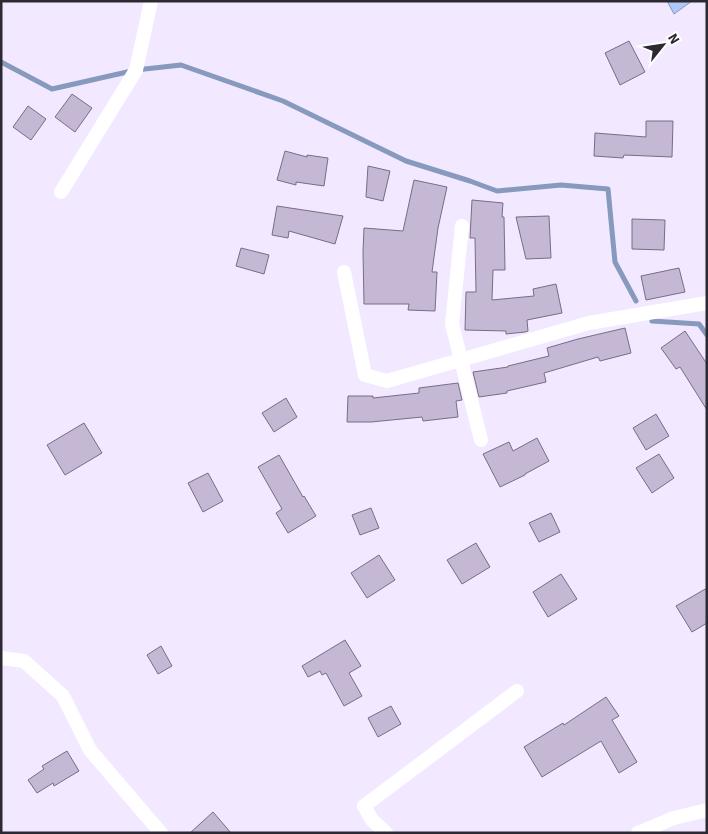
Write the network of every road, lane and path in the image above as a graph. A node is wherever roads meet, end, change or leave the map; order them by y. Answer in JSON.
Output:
{"nodes":[{"id":1,"x":151,"y":1,"type":"edge"},
{"id":2,"x":61,"y":192,"type":"dead end"},
{"id":3,"x":462,"y":226,"type":"dead end"},
{"id":4,"x":344,"y":272,"type":"dead end"},
{"id":5,"x":707,"y":303,"type":"edge"},
{"id":6,"x":462,"y":360,"type":"junction"},
{"id":7,"x":481,"y":440,"type":"dead end"},
{"id":8,"x":1,"y":658,"type":"edge"},
{"id":9,"x":517,"y":690,"type":"dead end"},
{"id":10,"x":707,"y":810,"type":"edge"},
{"id":11,"x":161,"y":833,"type":"edge"},
{"id":12,"x":386,"y":833,"type":"edge"},
{"id":13,"x":638,"y":833,"type":"edge"}],
"edges":[{"from":1,"to":2,"type":"street"},
{"from":3,"to":6,"type":"street"},
{"from":4,"to":6,"type":"street"},
{"from":5,"to":6,"type":"street"},
{"from":6,"to":7,"type":"street"},
{"from":8,"to":11,"type":"street"},
{"from":9,"to":12,"type":"street"},
{"from":10,"to":13,"type":"street"}]}
